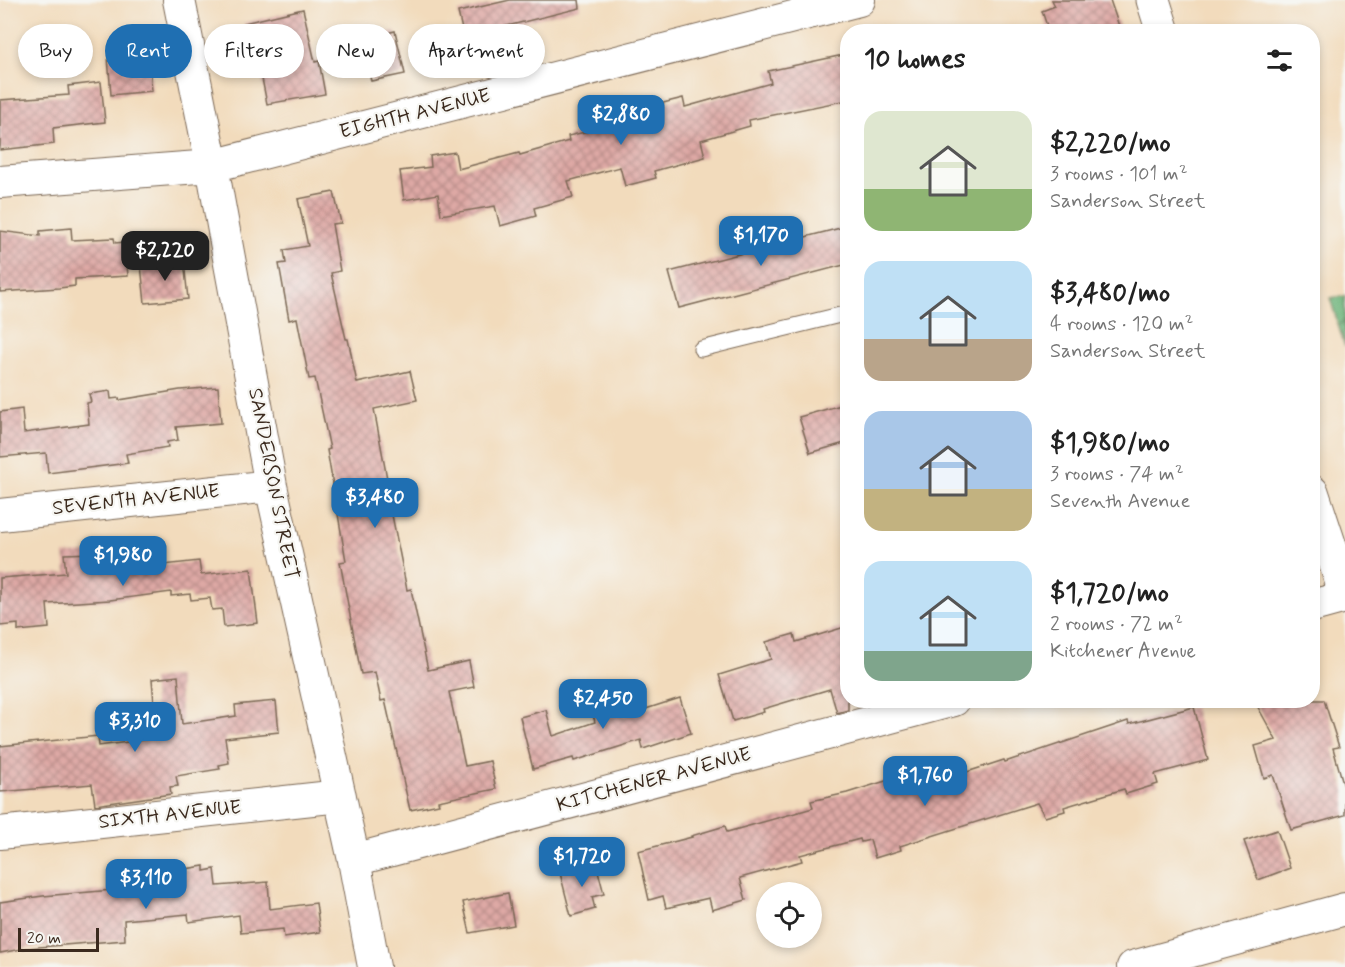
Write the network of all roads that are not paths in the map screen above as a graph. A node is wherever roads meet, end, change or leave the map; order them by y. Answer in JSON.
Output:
{"nodes":[{"id":1,"x":178,"y":0,"type":"edge"},
{"id":2,"x":860,"y":0,"type":"edge"},
{"id":3,"x":1153,"y":0,"type":"edge"},
{"id":4,"x":1160,"y":24,"type":"edge"},
{"id":5,"x":212,"y":166,"type":"junction"},
{"id":6,"x":0,"y":182,"type":"edge"},
{"id":7,"x":840,"y":315,"type":"edge"},
{"id":8,"x":701,"y":349,"type":"dead end"},
{"id":9,"x":271,"y":486,"type":"junction"},
{"id":10,"x":0,"y":515,"type":"edge"},
{"id":11,"x":1320,"y":516,"type":"edge"},
{"id":12,"x":1345,"y":592,"type":"edge"},
{"id":13,"x":1345,"y":597,"type":"edge"},
{"id":14,"x":1320,"y":604,"type":"edge"},
{"id":15,"x":924,"y":708,"type":"edge"},
{"id":16,"x":340,"y":796,"type":"junction"},
{"id":17,"x":0,"y":833,"type":"edge"},
{"id":18,"x":354,"y":860,"type":"junction"},
{"id":19,"x":1345,"y":909,"type":"edge"},
{"id":20,"x":374,"y":967,"type":"edge"},
{"id":21,"x":1133,"y":967,"type":"edge"}],
"edges":[{"from":1,"to":5,"type":"street","name":"SANDERSON STREET"},
{"from":2,"to":5,"type":"street","name":"EIGHTH AVENUE"},
{"from":3,"to":4,"type":"street"},
{"from":5,"to":6,"type":"street","name":"EIGHTH AVENUE"},
{"from":5,"to":9,"type":"street","name":"SANDERSON STREET"},
{"from":7,"to":8,"type":"lane"},
{"from":9,"to":10,"type":"street","name":"SEVENTH AVENUE"},
{"from":9,"to":16,"type":"street","name":"SANDERSON STREET"},
{"from":11,"to":12,"type":"street"},
{"from":13,"to":14,"type":"street"},
{"from":15,"to":18,"type":"street","name":"KITCHENER AVENUE"},
{"from":16,"to":17,"type":"street","name":"SIXTH AVENUE"},
{"from":16,"to":18,"type":"street","name":"SANDERSON STREET"},
{"from":18,"to":20,"type":"street","name":"SANDERSON STREET"},
{"from":19,"to":21,"type":"street"}]}
